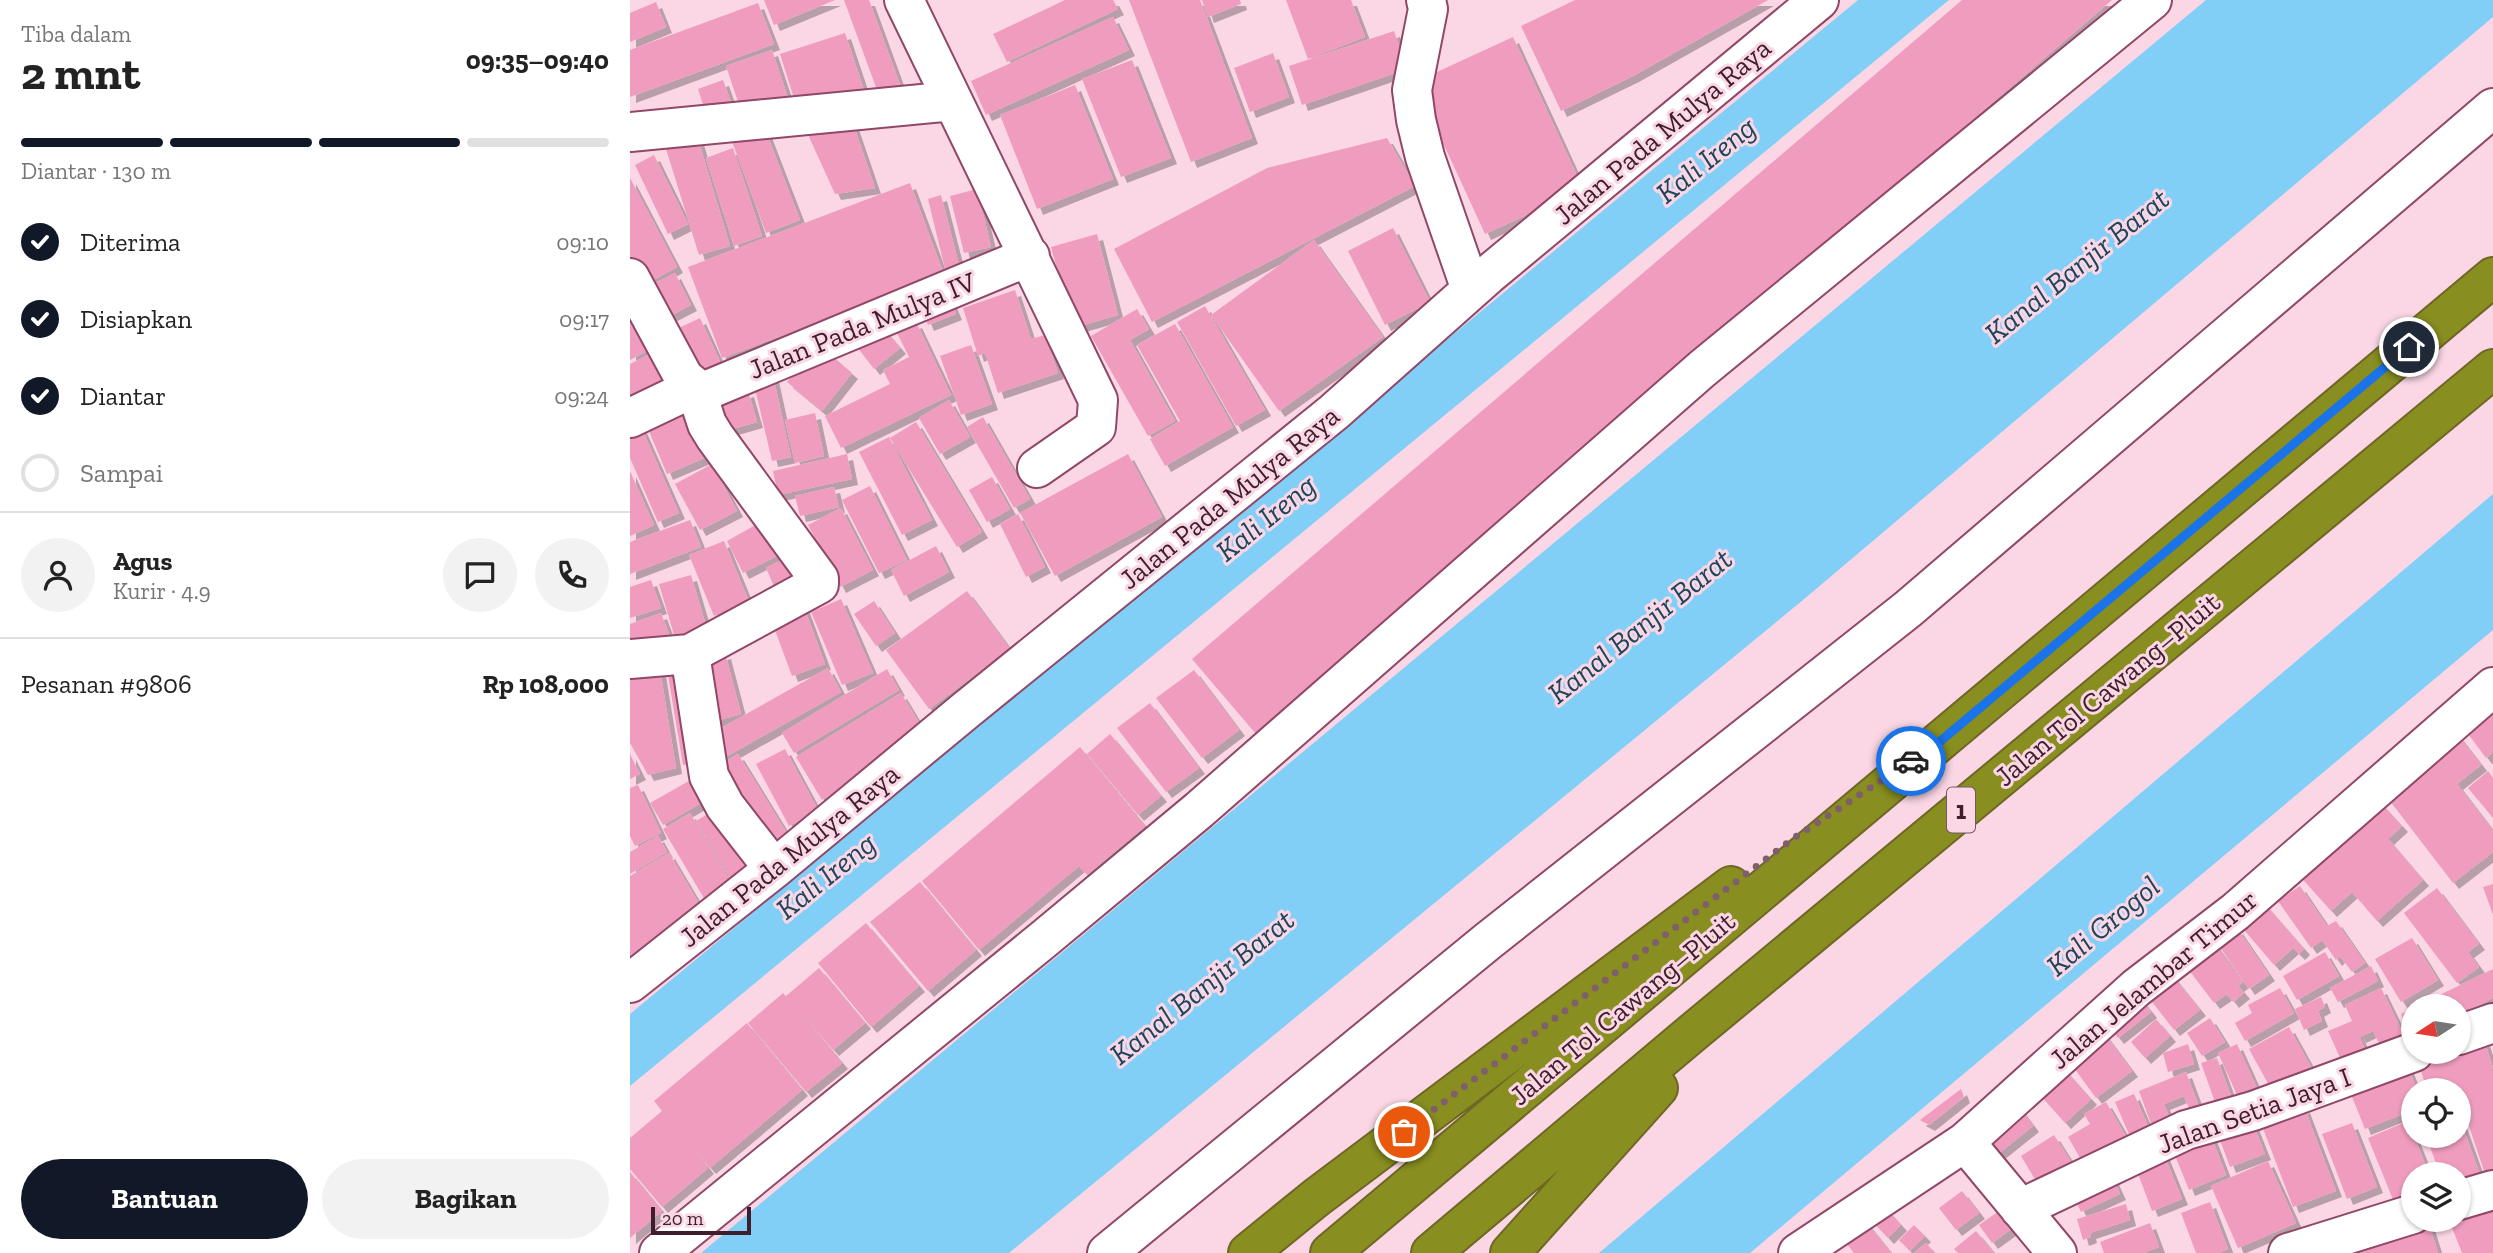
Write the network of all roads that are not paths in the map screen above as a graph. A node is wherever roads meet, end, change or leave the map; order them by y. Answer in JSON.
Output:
{"nodes":[{"id":1,"x":904,"y":0,"type":"edge"},
{"id":2,"x":1426,"y":0,"type":"edge"},
{"id":3,"x":1819,"y":0,"type":"edge"},
{"id":4,"x":2152,"y":0,"type":"edge"},
{"id":5,"x":953,"y":101,"type":"junction"},
{"id":6,"x":2493,"y":108,"type":"edge"},
{"id":7,"x":630,"y":132,"type":"edge"},
{"id":8,"x":1030,"y":256,"type":"junction"},
{"id":9,"x":2493,"y":277,"type":"edge"},
{"id":10,"x":630,"y":278,"type":"edge"},
{"id":11,"x":1471,"y":290,"type":"junction"},
{"id":12,"x":2493,"y":369,"type":"edge"},
{"id":13,"x":695,"y":387,"type":"junction"},
{"id":14,"x":630,"y":418,"type":"edge"},
{"id":15,"x":1037,"y":468,"type":"dead end"},
{"id":16,"x":690,"y":654,"type":"junction"},
{"id":17,"x":630,"y":659,"type":"edge"},
{"id":18,"x":2493,"y":687,"type":"edge"},
{"id":19,"x":1937,"y":744,"type":"junction"},
{"id":20,"x":774,"y":869,"type":"junction"},
{"id":21,"x":630,"y":984,"type":"edge"},
{"id":22,"x":2493,"y":1023,"type":"edge"},
{"id":23,"x":2471,"y":1031,"type":"edge"},
{"id":24,"x":1691,"y":1034,"type":"junction"},
{"id":25,"x":2401,"y":1057,"type":"edge"},
{"id":26,"x":1965,"y":1142,"type":"junction"},
{"id":27,"x":2493,"y":1189,"type":"edge"},
{"id":28,"x":2471,"y":1196,"type":"edge"},
{"id":29,"x":2020,"y":1209,"type":"junction"},
{"id":30,"x":2401,"y":1218,"type":"edge"},
{"id":31,"x":659,"y":1253,"type":"edge"},
{"id":32,"x":1107,"y":1253,"type":"edge"},
{"id":33,"x":1248,"y":1253,"type":"edge"},
{"id":34,"x":1330,"y":1253,"type":"edge"},
{"id":35,"x":1431,"y":1253,"type":"edge"},
{"id":36,"x":1510,"y":1253,"type":"edge"},
{"id":37,"x":1798,"y":1253,"type":"edge"},
{"id":38,"x":2057,"y":1253,"type":"edge"},
{"id":39,"x":2288,"y":1253,"type":"edge"}],
"edges":[{"from":1,"to":5,"type":"street"},
{"from":2,"to":11,"type":"street"},
{"from":3,"to":11,"type":"street","name":"Jalan Pada Mulya Raya"},
{"from":4,"to":31,"type":"street"},
{"from":5,"to":7,"type":"street"},
{"from":5,"to":8,"type":"street"},
{"from":6,"to":32,"type":"street"},
{"from":8,"to":13,"type":"street","name":"Jalan Pada Mulya IV"},
{"from":8,"to":15,"type":"street"},
{"from":9,"to":19,"type":"highway","name":"Jalan Tol Cawang–Pluit","number":"1"},
{"from":10,"to":13,"type":"street"},
{"from":11,"to":20,"type":"street","name":"Jalan Pada Mulya Raya"},
{"from":12,"to":24,"type":"highway","name":"Jalan Tol Cawang–Pluit","number":"1"},
{"from":13,"to":14,"type":"street","name":"Jalan Pada Mulya IV"},
{"from":13,"to":16,"type":"street"},
{"from":16,"to":17,"type":"street"},
{"from":16,"to":20,"type":"street"},
{"from":18,"to":26,"type":"street","name":"Jalan Jelambar Timur"},
{"from":19,"to":33,"type":"highway"},
{"from":19,"to":34,"type":"highway","name":"Jalan Tol Cawang–Pluit","number":"1"},
{"from":20,"to":21,"type":"street","name":"Jalan Pada Mulya Raya"},
{"from":22,"to":23,"type":"street"},
{"from":24,"to":35,"type":"highway","name":"Jalan Tol Cawang–Pluit","number":"1"},
{"from":24,"to":36,"type":"highway"},
{"from":25,"to":29,"type":"street","name":"Jalan Setia Jaya I"},
{"from":26,"to":29,"type":"street"},
{"from":26,"to":37,"type":"street","name":"Jalan Jelambar Timur"},
{"from":27,"to":28,"type":"street"},
{"from":29,"to":38,"type":"street"},
{"from":30,"to":39,"type":"street"}]}
